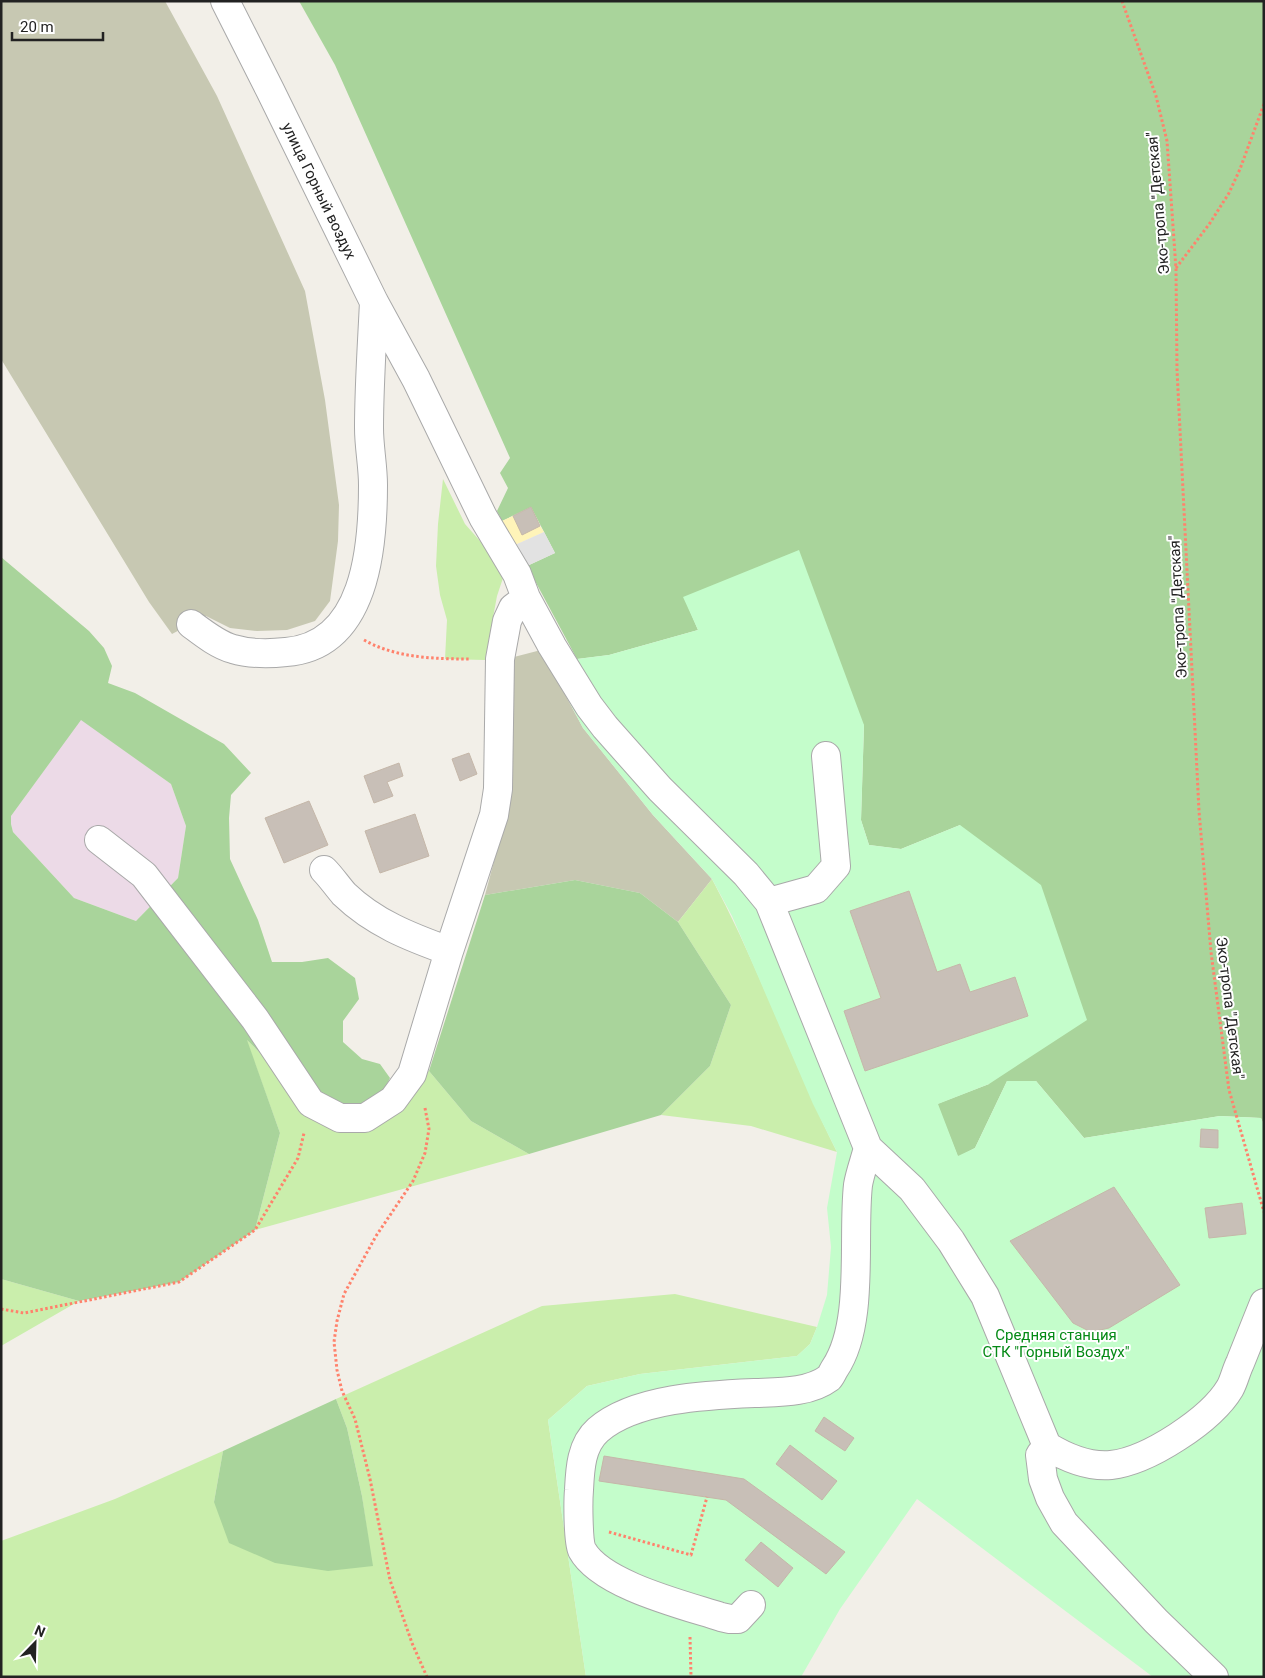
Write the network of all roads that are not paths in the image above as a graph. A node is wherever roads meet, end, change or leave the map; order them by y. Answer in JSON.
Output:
{"nodes":[{"id":1,"x":225,"y":1,"type":"edge"},
{"id":2,"x":374,"y":302,"type":"junction"},
{"id":3,"x":522,"y":586,"type":"junction"},
{"id":4,"x":191,"y":624,"type":"dead end"},
{"id":5,"x":826,"y":756,"type":"dead end"},
{"id":6,"x":99,"y":840,"type":"dead end"},
{"id":7,"x":324,"y":870,"type":"dead end"},
{"id":8,"x":769,"y":902,"type":"junction"},
{"id":9,"x":449,"y":951,"type":"junction"},
{"id":10,"x":868,"y":1148,"type":"junction"},
{"id":11,"x":1264,"y":1304,"type":"edge"},
{"id":12,"x":1047,"y":1446,"type":"junction"},
{"id":13,"x":751,"y":1605,"type":"dead end"},
{"id":14,"x":1214,"y":1677,"type":"edge"}],
"edges":[{"from":1,"to":2,"type":"street","name":"улица Горный воздух"},
{"from":2,"to":3,"type":"street","name":"улица Горный воздух"},
{"from":2,"to":4,"type":"street"},
{"from":3,"to":8,"type":"street","name":"улица Горный воздух"},
{"from":3,"to":9,"type":"street"},
{"from":5,"to":8,"type":"street"},
{"from":6,"to":9,"type":"street"},
{"from":7,"to":9,"type":"street"},
{"from":8,"to":10,"type":"street","name":"улица Горный воздух"},
{"from":10,"to":12,"type":"street"},
{"from":10,"to":13,"type":"street"},
{"from":11,"to":12,"type":"street"},
{"from":12,"to":14,"type":"street"}]}
